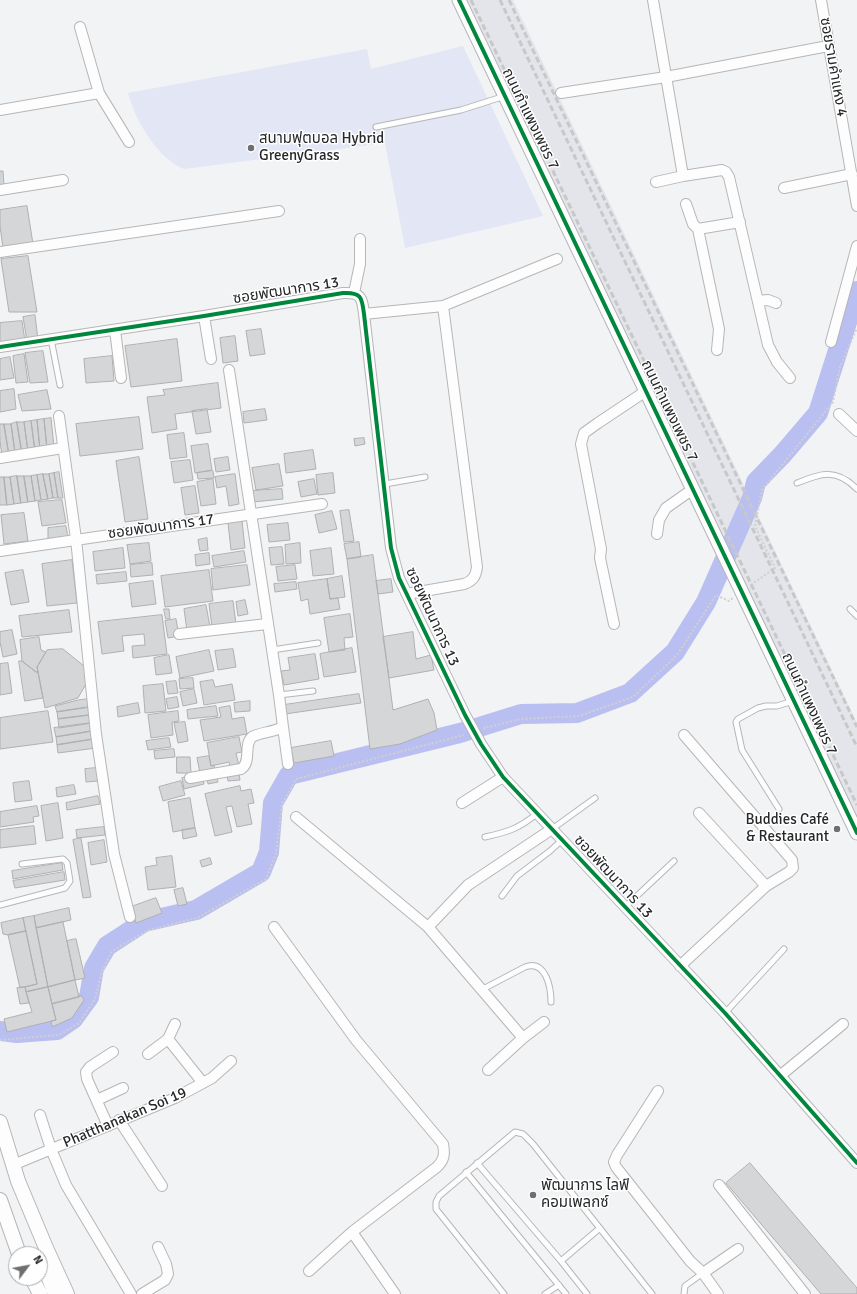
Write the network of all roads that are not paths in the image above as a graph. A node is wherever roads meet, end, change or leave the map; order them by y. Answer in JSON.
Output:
{"nodes":[{"id":1,"x":460,"y":0,"type":"edge"},
{"id":2,"x":653,"y":0,"type":"edge"},
{"id":3,"x":820,"y":0,"type":"edge"},
{"id":4,"x":80,"y":27,"type":"dead end"},
{"id":5,"x":828,"y":46,"type":"junction"},
{"id":6,"x":666,"y":77,"type":"junction"},
{"id":7,"x":99,"y":93,"type":"junction"},
{"id":8,"x":561,"y":93,"type":"dead end"},
{"id":9,"x":505,"y":96,"type":"junction"},
{"id":10,"x":0,"y":110,"type":"edge"},
{"id":11,"x":376,"y":127,"type":"dead end"},
{"id":12,"x":128,"y":142,"type":"dead end"},
{"id":13,"x":852,"y":174,"type":"junction"},
{"id":14,"x":683,"y":176,"type":"junction"},
{"id":15,"x":63,"y":180,"type":"dead end"},
{"id":16,"x":656,"y":182,"type":"dead end"},
{"id":17,"x":856,"y":187,"type":"edge"},
{"id":18,"x":784,"y":188,"type":"dead end"},
{"id":19,"x":0,"y":190,"type":"edge"},
{"id":20,"x":686,"y":204,"type":"dead end"},
{"id":21,"x":857,"y":206,"type":"edge"},
{"id":22,"x":279,"y":211,"type":"dead end"},
{"id":23,"x":740,"y":222,"type":"junction"},
{"id":24,"x":698,"y":229,"type":"junction"},
{"id":25,"x":360,"y":239,"type":"dead end"},
{"id":26,"x":857,"y":246,"type":"edge"},
{"id":27,"x":0,"y":252,"type":"edge"},
{"id":28,"x":557,"y":259,"type":"dead end"},
{"id":29,"x":354,"y":293,"type":"junction"},
{"id":30,"x":758,"y":301,"type":"junction"},
{"id":31,"x":776,"y":303,"type":"dead end"},
{"id":32,"x":443,"y":306,"type":"junction"},
{"id":33,"x":364,"y":314,"type":"junction"},
{"id":34,"x":204,"y":316,"type":"junction"},
{"id":35,"x":115,"y":330,"type":"junction"},
{"id":36,"x":51,"y":339,"type":"junction"},
{"id":37,"x":830,"y":342,"type":"dead end"},
{"id":38,"x":0,"y":347,"type":"edge"},
{"id":39,"x":717,"y":350,"type":"dead end"},
{"id":40,"x":211,"y":359,"type":"dead end"},
{"id":41,"x":229,"y":370,"type":"dead end"},
{"id":42,"x":122,"y":378,"type":"dead end"},
{"id":43,"x":790,"y":378,"type":"dead end"},
{"id":44,"x":60,"y":385,"type":"dead end"},
{"id":45,"x":646,"y":391,"type":"junction"},
{"id":46,"x":840,"y":414,"type":"dead end"},
{"id":47,"x":59,"y":416,"type":"dead end"},
{"id":48,"x":857,"y":431,"type":"edge"},
{"id":49,"x":63,"y":448,"type":"junction"},
{"id":50,"x":0,"y":458,"type":"edge"},
{"id":51,"x":425,"y":477,"type":"dead end"},
{"id":52,"x":797,"y":483,"type":"dead end"},
{"id":53,"x":385,"y":484,"type":"junction"},
{"id":54,"x":693,"y":488,"type":"junction"},
{"id":55,"x":857,"y":489,"type":"edge"},
{"id":56,"x":322,"y":504,"type":"dead end"},
{"id":57,"x":251,"y":515,"type":"junction"},
{"id":58,"x":657,"y":534,"type":"dead end"},
{"id":59,"x":76,"y":539,"type":"junction"},
{"id":60,"x":0,"y":551,"type":"edge"},
{"id":61,"x":407,"y":594,"type":"junction"},
{"id":62,"x":850,"y":609,"type":"dead end"},
{"id":63,"x":857,"y":616,"type":"edge"},
{"id":64,"x":267,"y":624,"type":"junction"},
{"id":65,"x":614,"y":624,"type":"dead end"},
{"id":66,"x":179,"y":634,"type":"dead end"},
{"id":67,"x":318,"y":643,"type":"dead end"},
{"id":68,"x":272,"y":650,"type":"junction"},
{"id":69,"x":313,"y":691,"type":"dead end"},
{"id":70,"x":279,"y":695,"type":"junction"},
{"id":71,"x":794,"y":701,"type":"junction"},
{"id":72,"x":283,"y":727,"type":"junction"},
{"id":73,"x":684,"y":735,"type":"dead end"},
{"id":74,"x":288,"y":764,"type":"dead end"},
{"id":75,"x":503,"y":777,"type":"junction"},
{"id":76,"x":190,"y":778,"type":"dead end"},
{"id":77,"x":595,"y":798,"type":"dead end"},
{"id":78,"x":462,"y":803,"type":"dead end"},
{"id":79,"x":778,"y":809,"type":"dead end"},
{"id":80,"x":699,"y":813,"type":"dead end"},
{"id":81,"x":538,"y":814,"type":"junction"},
{"id":82,"x":296,"y":817,"type":"dead end"},
{"id":83,"x":552,"y":829,"type":"junction"},
{"id":84,"x":857,"y":833,"type":"edge"},
{"id":85,"x":485,"y":837,"type":"dead end"},
{"id":86,"x":562,"y":840,"type":"junction"},
{"id":87,"x":674,"y":861,"type":"dead end"},
{"id":88,"x":22,"y":864,"type":"dead end"},
{"id":89,"x":766,"y":886,"type":"junction"},
{"id":90,"x":502,"y":896,"type":"dead end"},
{"id":91,"x":0,"y":905,"type":"edge"},
{"id":92,"x":625,"y":908,"type":"junction"},
{"id":93,"x":130,"y":917,"type":"dead end"},
{"id":94,"x":428,"y":926,"type":"junction"},
{"id":95,"x":274,"y":927,"type":"dead end"},
{"id":96,"x":784,"y":949,"type":"dead end"},
{"id":97,"x":680,"y":966,"type":"junction"},
{"id":98,"x":483,"y":989,"type":"junction"},
{"id":99,"x":551,"y":1002,"type":"dead end"},
{"id":100,"x":725,"y":1013,"type":"junction"},
{"id":101,"x":544,"y":1022,"type":"dead end"},
{"id":102,"x":175,"y":1024,"type":"dead end"},
{"id":103,"x":843,"y":1024,"type":"dead end"},
{"id":104,"x":524,"y":1038,"type":"junction"},
{"id":105,"x":168,"y":1039,"type":"junction"},
{"id":106,"x":113,"y":1052,"type":"dead end"},
{"id":107,"x":148,"y":1054,"type":"dead end"},
{"id":108,"x":231,"y":1061,"type":"dead end"},
{"id":109,"x":488,"y":1070,"type":"dead end"},
{"id":110,"x":780,"y":1075,"type":"junction"},
{"id":111,"x":203,"y":1083,"type":"junction"},
{"id":112,"x":123,"y":1088,"type":"dead end"},
{"id":113,"x":658,"y":1092,"type":"dead end"},
{"id":114,"x":97,"y":1100,"type":"junction"},
{"id":115,"x":40,"y":1115,"type":"dead end"},
{"id":116,"x":119,"y":1120,"type":"junction"},
{"id":117,"x":0,"y":1122,"type":"edge"},
{"id":118,"x":108,"y":1126,"type":"junction"},
{"id":119,"x":51,"y":1149,"type":"junction"},
{"id":120,"x":477,"y":1163,"type":"junction"},
{"id":121,"x":857,"y":1163,"type":"edge"},
{"id":122,"x":13,"y":1165,"type":"junction"},
{"id":123,"x":466,"y":1172,"type":"junction"},
{"id":124,"x":18,"y":1181,"type":"junction"},
{"id":125,"x":719,"y":1185,"type":"dead end"},
{"id":126,"x":162,"y":1186,"type":"dead end"},
{"id":127,"x":0,"y":1200,"type":"edge"},
{"id":128,"x":600,"y":1228,"type":"junction"},
{"id":129,"x":7,"y":1229,"type":"edge"},
{"id":130,"x":352,"y":1232,"type":"junction"},
{"id":131,"x":16,"y":1246,"type":"edge"},
{"id":132,"x":37,"y":1246,"type":"edge"},
{"id":133,"x":158,"y":1247,"type":"dead end"},
{"id":134,"x":738,"y":1249,"type":"dead end"},
{"id":135,"x":561,"y":1261,"type":"junction"},
{"id":136,"x":309,"y":1271,"type":"dead end"},
{"id":137,"x":703,"y":1273,"type":"junction"},
{"id":138,"x":48,"y":1276,"type":"edge"},
{"id":139,"x":559,"y":1285,"type":"junction"},
{"id":140,"x":55,"y":1294,"type":"edge"},
{"id":141,"x":67,"y":1294,"type":"edge"},
{"id":142,"x":131,"y":1294,"type":"edge"},
{"id":143,"x":142,"y":1294,"type":"edge"},
{"id":144,"x":395,"y":1294,"type":"edge"},
{"id":145,"x":504,"y":1294,"type":"edge"},
{"id":146,"x":545,"y":1294,"type":"edge"},
{"id":147,"x":566,"y":1294,"type":"edge"},
{"id":148,"x":587,"y":1294,"type":"edge"},
{"id":149,"x":652,"y":1294,"type":"edge"},
{"id":150,"x":684,"y":1294,"type":"edge"},
{"id":151,"x":718,"y":1294,"type":"edge"},
{"id":152,"x":805,"y":1294,"type":"edge"}],
"edges":[{"from":1,"to":9,"type":"street","name":"ถนนกำแพงเพชร 7"},
{"from":2,"to":6,"type":"street"},
{"from":3,"to":5,"type":"street","name":"ซอยรามคำแหง 4"},
{"from":4,"to":7,"type":"street"},
{"from":5,"to":6,"type":"street"},
{"from":5,"to":13,"type":"street","name":"ซอยรามคำแหง 4"},
{"from":6,"to":8,"type":"street"},
{"from":6,"to":14,"type":"street"},
{"from":7,"to":10,"type":"street"},
{"from":7,"to":12,"type":"street"},
{"from":9,"to":11,"type":"lane"},
{"from":9,"to":45,"type":"street","name":"ถนนกำแพงเพชร 7"},
{"from":13,"to":17,"type":"street","name":"ซอยรามคำแหง 4"},
{"from":13,"to":18,"type":"street"},
{"from":14,"to":16,"type":"street"},
{"from":14,"to":23,"type":"street"},
{"from":15,"to":19,"type":"street"},
{"from":17,"to":21,"type":"street","name":"ซอยรามคำแหง 4"},
{"from":20,"to":24,"type":"street"},
{"from":22,"to":27,"type":"street"},
{"from":23,"to":24,"type":"street"},
{"from":23,"to":30,"type":"street"},
{"from":24,"to":39,"type":"street"},
{"from":25,"to":29,"type":"street"},
{"from":26,"to":37,"type":"street"},
{"from":28,"to":32,"type":"street"},
{"from":29,"to":33,"type":"street","name":"ซอยพัฒนาการ 13"},
{"from":29,"to":34,"type":"street","name":"ซอยพัฒนาการ 13"},
{"from":30,"to":31,"type":"street"},
{"from":30,"to":43,"type":"street"},
{"from":32,"to":33,"type":"street"},
{"from":32,"to":61,"type":"street"},
{"from":33,"to":53,"type":"street","name":"ซอยพัฒนาการ 13"},
{"from":34,"to":35,"type":"street","name":"ซอยพัฒนาการ 13"},
{"from":34,"to":40,"type":"street"},
{"from":35,"to":36,"type":"street","name":"ซอยพัฒนาการ 13"},
{"from":35,"to":42,"type":"street"},
{"from":36,"to":38,"type":"street","name":"ซอยพัฒนาการ 13"},
{"from":36,"to":44,"type":"lane"},
{"from":41,"to":57,"type":"street"},
{"from":45,"to":54,"type":"street","name":"ถนนกำแพงเพชร 7"},
{"from":45,"to":65,"type":"street"},
{"from":46,"to":48,"type":"street"},
{"from":47,"to":49,"type":"street"},
{"from":49,"to":50,"type":"street"},
{"from":49,"to":59,"type":"street"},
{"from":51,"to":53,"type":"lane"},
{"from":52,"to":55,"type":"lane"},
{"from":53,"to":61,"type":"street","name":"ซอยพัฒนาการ 13"},
{"from":54,"to":58,"type":"street"},
{"from":54,"to":71,"type":"street","name":"ถนนกำแพงเพชร 7"},
{"from":56,"to":57,"type":"street","name":"ซอยพัฒนาการ 17"},
{"from":57,"to":59,"type":"street","name":"ซอยพัฒนาการ 17"},
{"from":57,"to":64,"type":"street"},
{"from":59,"to":60,"type":"street","name":"ซอยพัฒนาการ 17"},
{"from":59,"to":93,"type":"street"},
{"from":61,"to":75,"type":"street","name":"ซอยพัฒนาการ 13"},
{"from":62,"to":63,"type":"lane"},
{"from":64,"to":66,"type":"street"},
{"from":64,"to":68,"type":"street"},
{"from":67,"to":68,"type":"lane"},
{"from":68,"to":70,"type":"street"},
{"from":69,"to":70,"type":"lane"},
{"from":70,"to":72,"type":"street"},
{"from":71,"to":79,"type":"lane"},
{"from":71,"to":84,"type":"street","name":"ถนนกำแพงเพชร 7"},
{"from":72,"to":74,"type":"street"},
{"from":72,"to":76,"type":"street"},
{"from":73,"to":89,"type":"street"},
{"from":75,"to":78,"type":"street"},
{"from":75,"to":81,"type":"street","name":"ซอยพัฒนาการ 13"},
{"from":77,"to":83,"type":"lane"},
{"from":80,"to":89,"type":"street"},
{"from":81,"to":83,"type":"street","name":"ซอยพัฒนาการ 13"},
{"from":81,"to":85,"type":"lane"},
{"from":82,"to":94,"type":"street"},
{"from":83,"to":86,"type":"street","name":"ซอยพัฒนาการ 13"},
{"from":83,"to":94,"type":"street"},
{"from":86,"to":90,"type":"lane"},
{"from":86,"to":92,"type":"street","name":"ซอยพัฒนาการ 13"},
{"from":87,"to":92,"type":"lane"},
{"from":88,"to":91,"type":"lane"},
{"from":89,"to":97,"type":"street"},
{"from":92,"to":97,"type":"street","name":"ซอยพัฒนาการ 13"},
{"from":94,"to":98,"type":"street"},
{"from":95,"to":130,"type":"street"},
{"from":96,"to":100,"type":"lane"},
{"from":97,"to":100,"type":"street","name":"ซอยพัฒนาการ 13"},
{"from":98,"to":99,"type":"lane"},
{"from":98,"to":104,"type":"street"},
{"from":100,"to":110,"type":"street","name":"ซอยพัฒนาการ 13"},
{"from":101,"to":104,"type":"street"},
{"from":102,"to":105,"type":"street"},
{"from":103,"to":110,"type":"street"},
{"from":104,"to":109,"type":"street"},
{"from":105,"to":107,"type":"street"},
{"from":105,"to":111,"type":"street"},
{"from":106,"to":114,"type":"street"},
{"from":108,"to":111,"type":"street","name":"Phatthanakan Soi 19"},
{"from":110,"to":121,"type":"street","name":"ซอยพัฒนาการ 13"},
{"from":111,"to":116,"type":"street","name":"Phatthanakan Soi 19"},
{"from":112,"to":114,"type":"street"},
{"from":113,"to":137,"type":"street"},
{"from":114,"to":118,"type":"street"},
{"from":115,"to":119,"type":"street"},
{"from":116,"to":118,"type":"street","name":"Phatthanakan Soi 19"},
{"from":116,"to":126,"type":"street"},
{"from":117,"to":122,"type":"main road"},
{"from":118,"to":119,"type":"street","name":"Phatthanakan Soi 19"},
{"from":119,"to":122,"type":"street","name":"Phatthanakan Soi 19"},
{"from":119,"to":142,"type":"street"},
{"from":120,"to":123,"type":"lane"},
{"from":120,"to":128,"type":"lane"},
{"from":120,"to":135,"type":"lane"},
{"from":122,"to":124,"type":"main road"},
{"from":123,"to":139,"type":"lane"},
{"from":123,"to":145,"type":"lane"},
{"from":124,"to":132,"type":"main road"},
{"from":124,"to":141,"type":"main road"},
{"from":125,"to":152,"type":"street"},
{"from":127,"to":129,"type":"main road"},
{"from":128,"to":135,"type":"lane"},
{"from":128,"to":149,"type":"lane"},
{"from":129,"to":131,"type":"main road"},
{"from":130,"to":136,"type":"street"},
{"from":130,"to":144,"type":"street"},
{"from":133,"to":143,"type":"street"},
{"from":134,"to":137,"type":"street"},
{"from":135,"to":148,"type":"lane"},
{"from":137,"to":150,"type":"lane"},
{"from":137,"to":151,"type":"street"},
{"from":138,"to":140,"type":"main road"},
{"from":139,"to":146,"type":"lane"},
{"from":139,"to":147,"type":"lane"}]}
